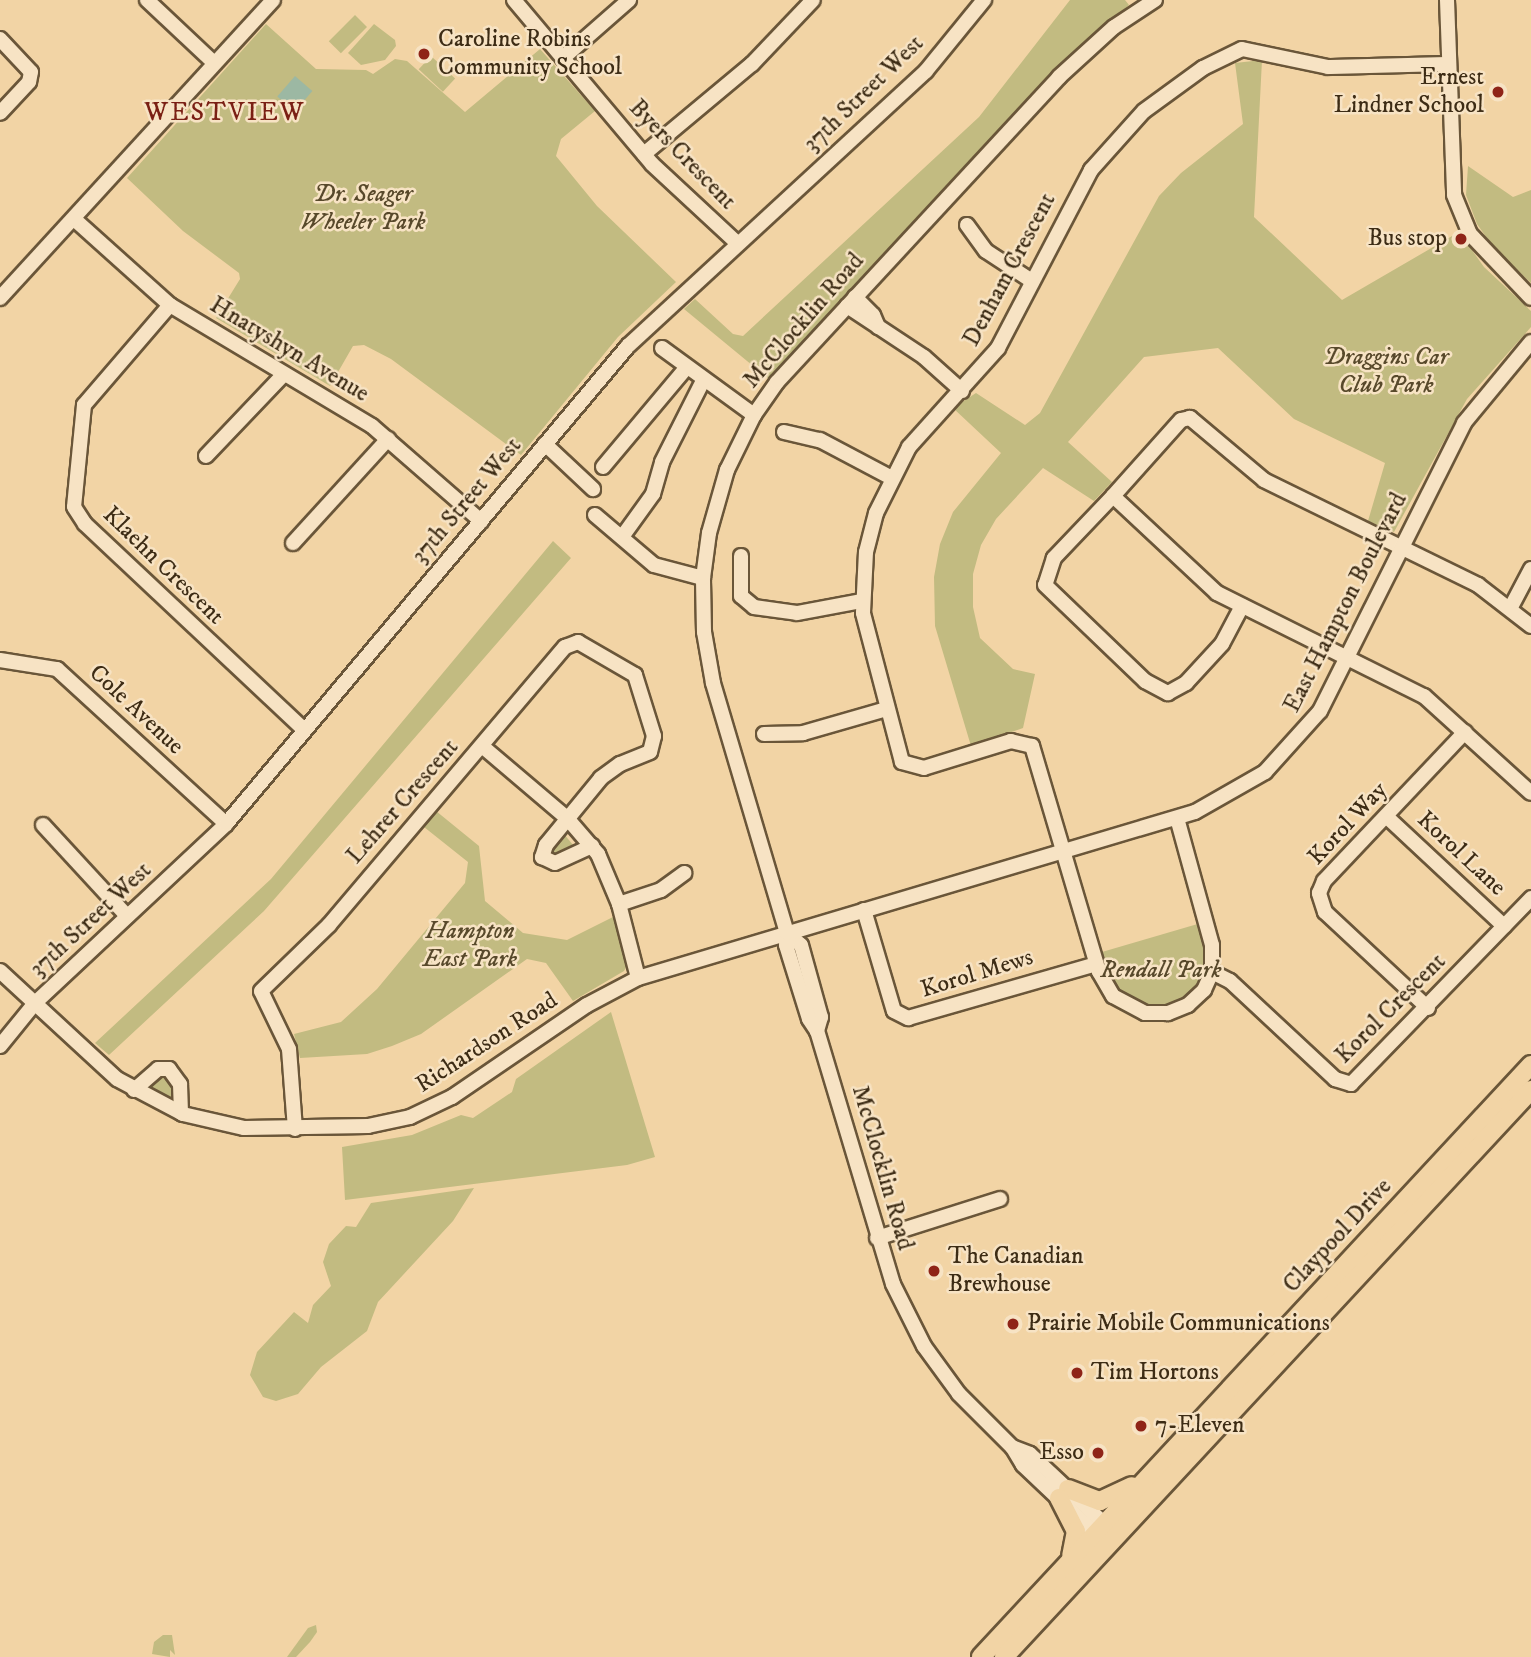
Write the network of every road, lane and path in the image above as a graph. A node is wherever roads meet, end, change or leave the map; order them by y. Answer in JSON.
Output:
{"nodes":[{"id":1,"x":147,"y":0,"type":"edge"},
{"id":2,"x":273,"y":0,"type":"edge"},
{"id":3,"x":514,"y":0,"type":"edge"},
{"id":4,"x":629,"y":0,"type":"edge"},
{"id":5,"x":813,"y":0,"type":"edge"},
{"id":6,"x":984,"y":0,"type":"edge"},
{"id":7,"x":1155,"y":0,"type":"edge"},
{"id":8,"x":1447,"y":0,"type":"edge"},
{"id":9,"x":0,"y":39,"type":"edge"},
{"id":10,"x":563,"y":58,"type":"junction"},
{"id":11,"x":214,"y":63,"type":"junction"},
{"id":12,"x":1449,"y":64,"type":"junction"},
{"id":13,"x":0,"y":113,"type":"edge"},
{"id":14,"x":644,"y":153,"type":"junction"},
{"id":15,"x":74,"y":219,"type":"junction"},
{"id":16,"x":967,"y":225,"type":"dead end"},
{"id":17,"x":737,"y":243,"type":"junction"},
{"id":18,"x":1032,"y":281,"type":"junction"},
{"id":19,"x":0,"y":298,"type":"edge"},
{"id":20,"x":1531,"y":298,"type":"edge"},
{"id":21,"x":851,"y":301,"type":"junction"},
{"id":22,"x":170,"y":305,"type":"junction"},
{"id":23,"x":1531,"y":342,"type":"edge"},
{"id":24,"x":662,"y":348,"type":"dead end"},
{"id":25,"x":686,"y":368,"type":"junction"},
{"id":26,"x":284,"y":374,"type":"junction"},
{"id":27,"x":703,"y":381,"type":"junction"},
{"id":28,"x":962,"y":391,"type":"junction"},
{"id":29,"x":754,"y":415,"type":"junction"},
{"id":30,"x":784,"y":432,"type":"dead end"},
{"id":31,"x":388,"y":439,"type":"junction"},
{"id":32,"x":545,"y":444,"type":"junction"},
{"id":33,"x":206,"y":456,"type":"dead end"},
{"id":34,"x":603,"y":467,"type":"dead end"},
{"id":35,"x":890,"y":477,"type":"junction"},
{"id":36,"x":593,"y":489,"type":"dead end"},
{"id":37,"x":1113,"y":496,"type":"junction"},
{"id":38,"x":595,"y":515,"type":"dead end"},
{"id":39,"x":481,"y":521,"type":"junction"},
{"id":40,"x":622,"y":537,"type":"junction"},
{"id":41,"x":293,"y":542,"type":"dead end"},
{"id":42,"x":1401,"y":547,"type":"junction"},
{"id":43,"x":741,"y":556,"type":"dead end"},
{"id":44,"x":1531,"y":569,"type":"edge"},
{"id":45,"x":703,"y":578,"type":"junction"},
{"id":46,"x":862,"y":601,"type":"junction"},
{"id":47,"x":1242,"y":606,"type":"junction"},
{"id":48,"x":1511,"y":607,"type":"junction"},
{"id":49,"x":1531,"y":626,"type":"edge"},
{"id":50,"x":1349,"y":657,"type":"junction"},
{"id":51,"x":0,"y":660,"type":"edge"},
{"id":52,"x":886,"y":709,"type":"junction"},
{"id":53,"x":304,"y":730,"type":"junction"},
{"id":54,"x":1465,"y":732,"type":"junction"},
{"id":55,"x":764,"y":734,"type":"dead end"},
{"id":56,"x":482,"y":746,"type":"junction"},
{"id":57,"x":1531,"y":793,"type":"edge"},
{"id":58,"x":1387,"y":817,"type":"junction"},
{"id":59,"x":567,"y":818,"type":"junction"},
{"id":60,"x":1177,"y":818,"type":"junction"},
{"id":61,"x":226,"y":824,"type":"junction"},
{"id":62,"x":43,"y":825,"type":"dead end"},
{"id":63,"x":592,"y":846,"type":"junction"},
{"id":64,"x":1063,"y":850,"type":"junction"},
{"id":65,"x":684,"y":873,"type":"dead end"},
{"id":66,"x":1531,"y":898,"type":"edge"},
{"id":67,"x":619,"y":904,"type":"junction"},
{"id":68,"x":864,"y":910,"type":"junction"},
{"id":69,"x":127,"y":916,"type":"junction"},
{"id":70,"x":1504,"y":926,"type":"junction"},
{"id":71,"x":787,"y":933,"type":"junction"},
{"id":72,"x":1096,"y":964,"type":"junction"},
{"id":73,"x":0,"y":971,"type":"edge"},
{"id":74,"x":1212,"y":972,"type":"junction"},
{"id":75,"x":638,"y":978,"type":"junction"},
{"id":76,"x":35,"y":1003,"type":"junction"},
{"id":77,"x":1428,"y":1008,"type":"junction"},
{"id":78,"x":0,"y":1046,"type":"edge"},
{"id":79,"x":1531,"y":1065,"type":"edge"},
{"id":80,"x":134,"y":1090,"type":"junction"},
{"id":81,"x":1531,"y":1090,"type":"edge"},
{"id":82,"x":181,"y":1113,"type":"junction"},
{"id":83,"x":295,"y":1129,"type":"junction"},
{"id":84,"x":1000,"y":1199,"type":"dead end"},
{"id":85,"x":877,"y":1238,"type":"junction"},
{"id":86,"x":1149,"y":1475,"type":"junction"},
{"id":87,"x":1063,"y":1494,"type":"junction"},
{"id":88,"x":1105,"y":1533,"type":"junction"},
{"id":89,"x":1069,"y":1563,"type":"junction"},
{"id":90,"x":981,"y":1657,"type":"edge"},
{"id":91,"x":1004,"y":1657,"type":"edge"}],
"edges":[{"from":1,"to":11,"type":"street"},
{"from":2,"to":11,"type":"street"},
{"from":3,"to":10,"type":"street","name":"Byers Crescent"},
{"from":4,"to":10,"type":"street"},
{"from":5,"to":14,"type":"street"},
{"from":6,"to":17,"type":"street","name":"37th Street West"},
{"from":7,"to":21,"type":"street","name":"McClocklin Road"},
{"from":8,"to":12,"type":"street"},
{"from":9,"to":13,"type":"street"},
{"from":10,"to":14,"type":"street","name":"Byers Crescent"},
{"from":11,"to":15,"type":"street"},
{"from":12,"to":18,"type":"street","name":"Denham Crescent"},
{"from":12,"to":20,"type":"street"},
{"from":14,"to":17,"type":"street","name":"Byers Crescent"},
{"from":15,"to":19,"type":"street"},
{"from":15,"to":22,"type":"street","name":"Hnatyshyn Avenue"},
{"from":16,"to":18,"type":"street"},
{"from":17,"to":32,"type":"street","name":"37th Street West"},
{"from":18,"to":28,"type":"street","name":"Denham Crescent"},
{"from":21,"to":28,"type":"street"},
{"from":21,"to":29,"type":"street","name":"McClocklin Road"},
{"from":22,"to":26,"type":"street","name":"Hnatyshyn Avenue"},
{"from":22,"to":53,"type":"street","name":"Klaehn Crescent"},
{"from":23,"to":42,"type":"street","name":"East Hampton Boulevard"},
{"from":24,"to":25,"type":"street"},
{"from":25,"to":27,"type":"street"},
{"from":25,"to":34,"type":"street"},
{"from":26,"to":31,"type":"street","name":"Hnatyshyn Avenue"},
{"from":26,"to":33,"type":"street"},
{"from":27,"to":29,"type":"street"},
{"from":27,"to":40,"type":"street"},
{"from":28,"to":35,"type":"street","name":"Denham Crescent"},
{"from":29,"to":45,"type":"street","name":"McClocklin Road"},
{"from":30,"to":35,"type":"street"},
{"from":31,"to":39,"type":"street","name":"Hnatyshyn Avenue"},
{"from":31,"to":41,"type":"street"},
{"from":32,"to":36,"type":"street"},
{"from":32,"to":39,"type":"street","name":"37th Street West"},
{"from":35,"to":46,"type":"street","name":"Denham Crescent"},
{"from":37,"to":42,"type":"street"},
{"from":37,"to":47,"type":"street"},
{"from":37,"to":47,"type":"street"},
{"from":38,"to":40,"type":"street"},
{"from":39,"to":53,"type":"street","name":"37th Street West"},
{"from":40,"to":45,"type":"street"},
{"from":42,"to":48,"type":"street"},
{"from":42,"to":50,"type":"street","name":"East Hampton Boulevard"},
{"from":43,"to":46,"type":"street"},
{"from":44,"to":48,"type":"street"},
{"from":45,"to":71,"type":"street","name":"McClocklin Road"},
{"from":46,"to":52,"type":"street","name":"Denham Crescent"},
{"from":47,"to":50,"type":"street"},
{"from":48,"to":49,"type":"street"},
{"from":50,"to":54,"type":"street"},
{"from":50,"to":60,"type":"street","name":"East Hampton Boulevard"},
{"from":51,"to":61,"type":"street","name":"Cole Avenue"},
{"from":52,"to":55,"type":"street"},
{"from":52,"to":64,"type":"street","name":"Denham Crescent"},
{"from":53,"to":61,"type":"street","name":"37th Street West"},
{"from":54,"to":57,"type":"street"},
{"from":54,"to":58,"type":"street","name":"Korol Way"},
{"from":56,"to":59,"type":"street","name":"Lehrer Crescent"},
{"from":56,"to":59,"type":"street"},
{"from":56,"to":83,"type":"street","name":"Lehrer Crescent"},
{"from":58,"to":70,"type":"street","name":"Korol Lane"},
{"from":58,"to":77,"type":"street","name":"Korol Way"},
{"from":59,"to":63,"type":"street","name":"Lehrer Crescent"},
{"from":59,"to":63,"type":"street"},
{"from":60,"to":64,"type":"street","name":"East Hampton Boulevard"},
{"from":60,"to":74,"type":"street"},
{"from":61,"to":69,"type":"street","name":"37th Street West"},
{"from":62,"to":69,"type":"street"},
{"from":63,"to":67,"type":"street","name":"Lehrer Crescent"},
{"from":64,"to":68,"type":"street","name":"East Hampton Boulevard"},
{"from":64,"to":72,"type":"street"},
{"from":65,"to":67,"type":"street"},
{"from":66,"to":70,"type":"street","name":"Korol Crescent"},
{"from":67,"to":75,"type":"street","name":"Lehrer Crescent"},
{"from":68,"to":71,"type":"street","name":"East Hampton Boulevard"},
{"from":68,"to":72,"type":"street","name":"Korol Mews"},
{"from":69,"to":76,"type":"street","name":"37th Street West"},
{"from":70,"to":77,"type":"street","name":"Korol Crescent"},
{"from":71,"to":75,"type":"street","name":"Richardson Road"},
{"from":71,"to":85,"type":"street","name":"McClocklin Road"},
{"from":72,"to":74,"type":"street"},
{"from":73,"to":76,"type":"street","name":"Richardson Road"},
{"from":74,"to":77,"type":"street","name":"Korol Crescent"},
{"from":75,"to":83,"type":"street","name":"Richardson Road"},
{"from":76,"to":78,"type":"street","name":"37th Street West"},
{"from":76,"to":80,"type":"street","name":"Richardson Road"},
{"from":79,"to":86,"type":"main road","name":"Claypool Drive"},
{"from":80,"to":82,"type":"street","name":"Richardson Road"},
{"from":80,"to":82,"type":"street"},
{"from":81,"to":88,"type":"main road","name":"Claypool Drive"},
{"from":82,"to":83,"type":"street","name":"Richardson Road"},
{"from":84,"to":85,"type":"street"},
{"from":85,"to":87,"type":"street","name":"McClocklin Road"},
{"from":86,"to":87,"type":"main road"},
{"from":86,"to":88,"type":"main road","name":"Claypool Drive"},
{"from":87,"to":88,"type":"street","name":"McClocklin Road"},
{"from":87,"to":89,"type":"main road"},
{"from":88,"to":89,"type":"main road","name":"Claypool Drive"},
{"from":88,"to":91,"type":"main road","name":"Claypool Drive"},
{"from":89,"to":90,"type":"main road","name":"Claypool Drive"}]}
